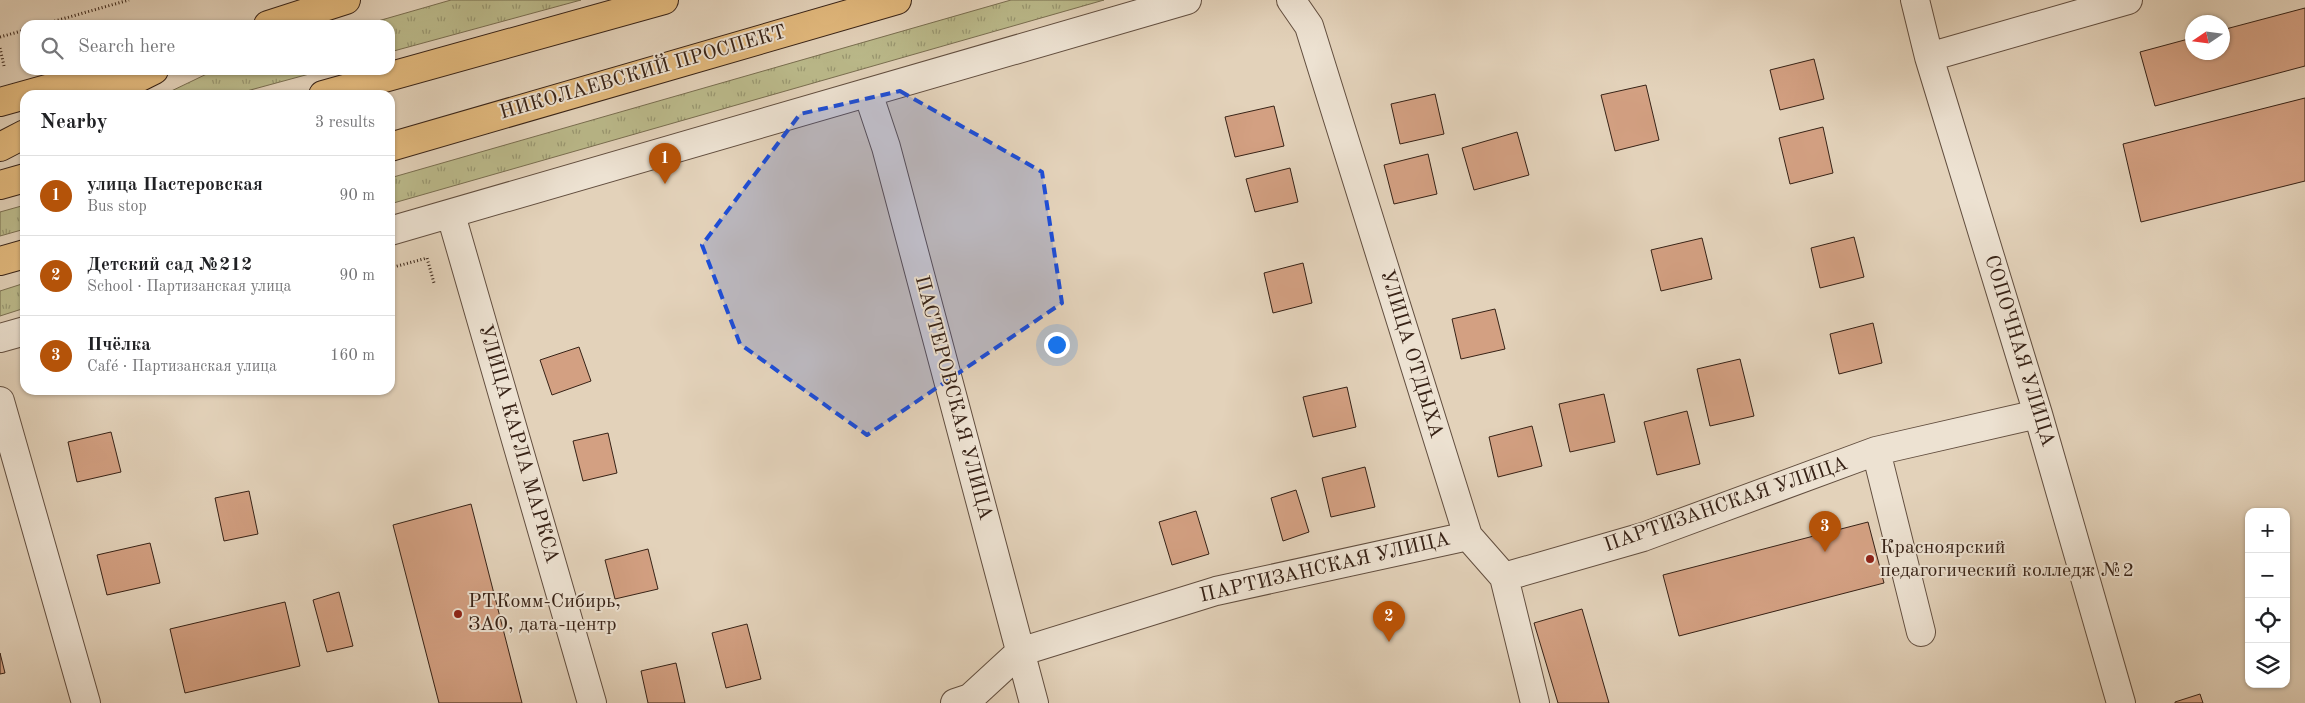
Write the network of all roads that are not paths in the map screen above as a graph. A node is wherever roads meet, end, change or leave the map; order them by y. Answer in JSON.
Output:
{"nodes":[{"id":1,"x":346,"y":0,"type":"edge"},
{"id":2,"x":664,"y":0,"type":"edge"},
{"id":3,"x":896,"y":0,"type":"edge"},
{"id":4,"x":1187,"y":0,"type":"edge"},
{"id":5,"x":1291,"y":0,"type":"edge"},
{"id":6,"x":1915,"y":0,"type":"edge"},
{"id":7,"x":2128,"y":0,"type":"edge"},
{"id":8,"x":284,"y":20,"type":"edge"},
{"id":9,"x":1929,"y":57,"type":"junction"},
{"id":10,"x":98,"y":75,"type":"edge"},
{"id":11,"x":144,"y":75,"type":"edge"},
{"id":12,"x":395,"y":75,"type":"edge"},
{"id":13,"x":395,"y":75,"type":"edge"},
{"id":14,"x":44,"y":90,"type":"edge"},
{"id":15,"x":114,"y":90,"type":"edge"},
{"id":16,"x":341,"y":90,"type":"edge"},
{"id":17,"x":868,"y":93,"type":"junction"},
{"id":18,"x":20,"y":96,"type":"edge"},
{"id":19,"x":0,"y":102,"type":"edge"},
{"id":20,"x":20,"y":137,"type":"edge"},
{"id":21,"x":395,"y":146,"type":"edge"},
{"id":22,"x":0,"y":147,"type":"edge"},
{"id":23,"x":20,"y":179,"type":"edge"},
{"id":24,"x":0,"y":185,"type":"edge"},
{"id":25,"x":451,"y":215,"type":"junction"},
{"id":26,"x":395,"y":230,"type":"edge"},
{"id":27,"x":20,"y":256,"type":"edge"},
{"id":28,"x":0,"y":262,"type":"edge"},
{"id":29,"x":20,"y":332,"type":"edge"},
{"id":30,"x":0,"y":338,"type":"edge"},
{"id":31,"x":0,"y":401,"type":"edge"},
{"id":32,"x":2038,"y":414,"type":"junction"},
{"id":33,"x":1876,"y":451,"type":"junction"},
{"id":34,"x":1468,"y":536,"type":"junction"},
{"id":35,"x":1504,"y":577,"type":"junction"},
{"id":36,"x":1921,"y":632,"type":"dead end"},
{"id":37,"x":1020,"y":652,"type":"junction"},
{"id":38,"x":86,"y":703,"type":"edge"},
{"id":39,"x":592,"y":703,"type":"edge"},
{"id":40,"x":954,"y":703,"type":"edge"},
{"id":41,"x":1034,"y":703,"type":"edge"},
{"id":42,"x":1535,"y":703,"type":"edge"},
{"id":43,"x":2121,"y":703,"type":"edge"}],
"edges":[{"from":1,"to":8,"type":"main road"},
{"from":2,"to":12,"type":"main road"},
{"from":3,"to":21,"type":"main road","name":"НИКОЛАЕВСКИЙ ПРОСПЕКТ"},
{"from":4,"to":17,"type":"street"},
{"from":5,"to":34,"type":"street","name":"УЛИЦА ОТДЫХА"},
{"from":6,"to":9,"type":"street","name":"СОПОЧНАЯ УЛИЦА"},
{"from":7,"to":9,"type":"street"},
{"from":9,"to":32,"type":"street","name":"СОПОЧНАЯ УЛИЦА"},
{"from":10,"to":14,"type":"main road"},
{"from":11,"to":15,"type":"main road"},
{"from":13,"to":16,"type":"main road"},
{"from":17,"to":25,"type":"street"},
{"from":17,"to":37,"type":"street","name":"ПАСТЕРОВСКАЯ УЛИЦА"},
{"from":18,"to":19,"type":"main road"},
{"from":20,"to":22,"type":"main road"},
{"from":23,"to":24,"type":"main road"},
{"from":25,"to":26,"type":"street"},
{"from":25,"to":39,"type":"street","name":"УЛИЦА КАРЛА МАРКСА"},
{"from":27,"to":28,"type":"main road"},
{"from":29,"to":30,"type":"street"},
{"from":31,"to":38,"type":"street"},
{"from":32,"to":33,"type":"street","name":"ПАРТИЗАНСКАЯ УЛИЦА"},
{"from":32,"to":43,"type":"street","name":"СОПОЧНАЯ УЛИЦА"},
{"from":33,"to":35,"type":"street","name":"ПАРТИЗАНСКАЯ УЛИЦА"},
{"from":33,"to":36,"type":"street"},
{"from":34,"to":35,"type":"street","name":"ПАРТИЗАНСКАЯ УЛИЦА"},
{"from":34,"to":37,"type":"street","name":"ПАРТИЗАНСКАЯ УЛИЦА"},
{"from":35,"to":42,"type":"street"},
{"from":37,"to":40,"type":"street","name":"ПАРТИЗАНСКАЯ УЛИЦА"},
{"from":37,"to":41,"type":"street","name":"ПАСТЕРОВСКАЯ УЛИЦА"}]}
